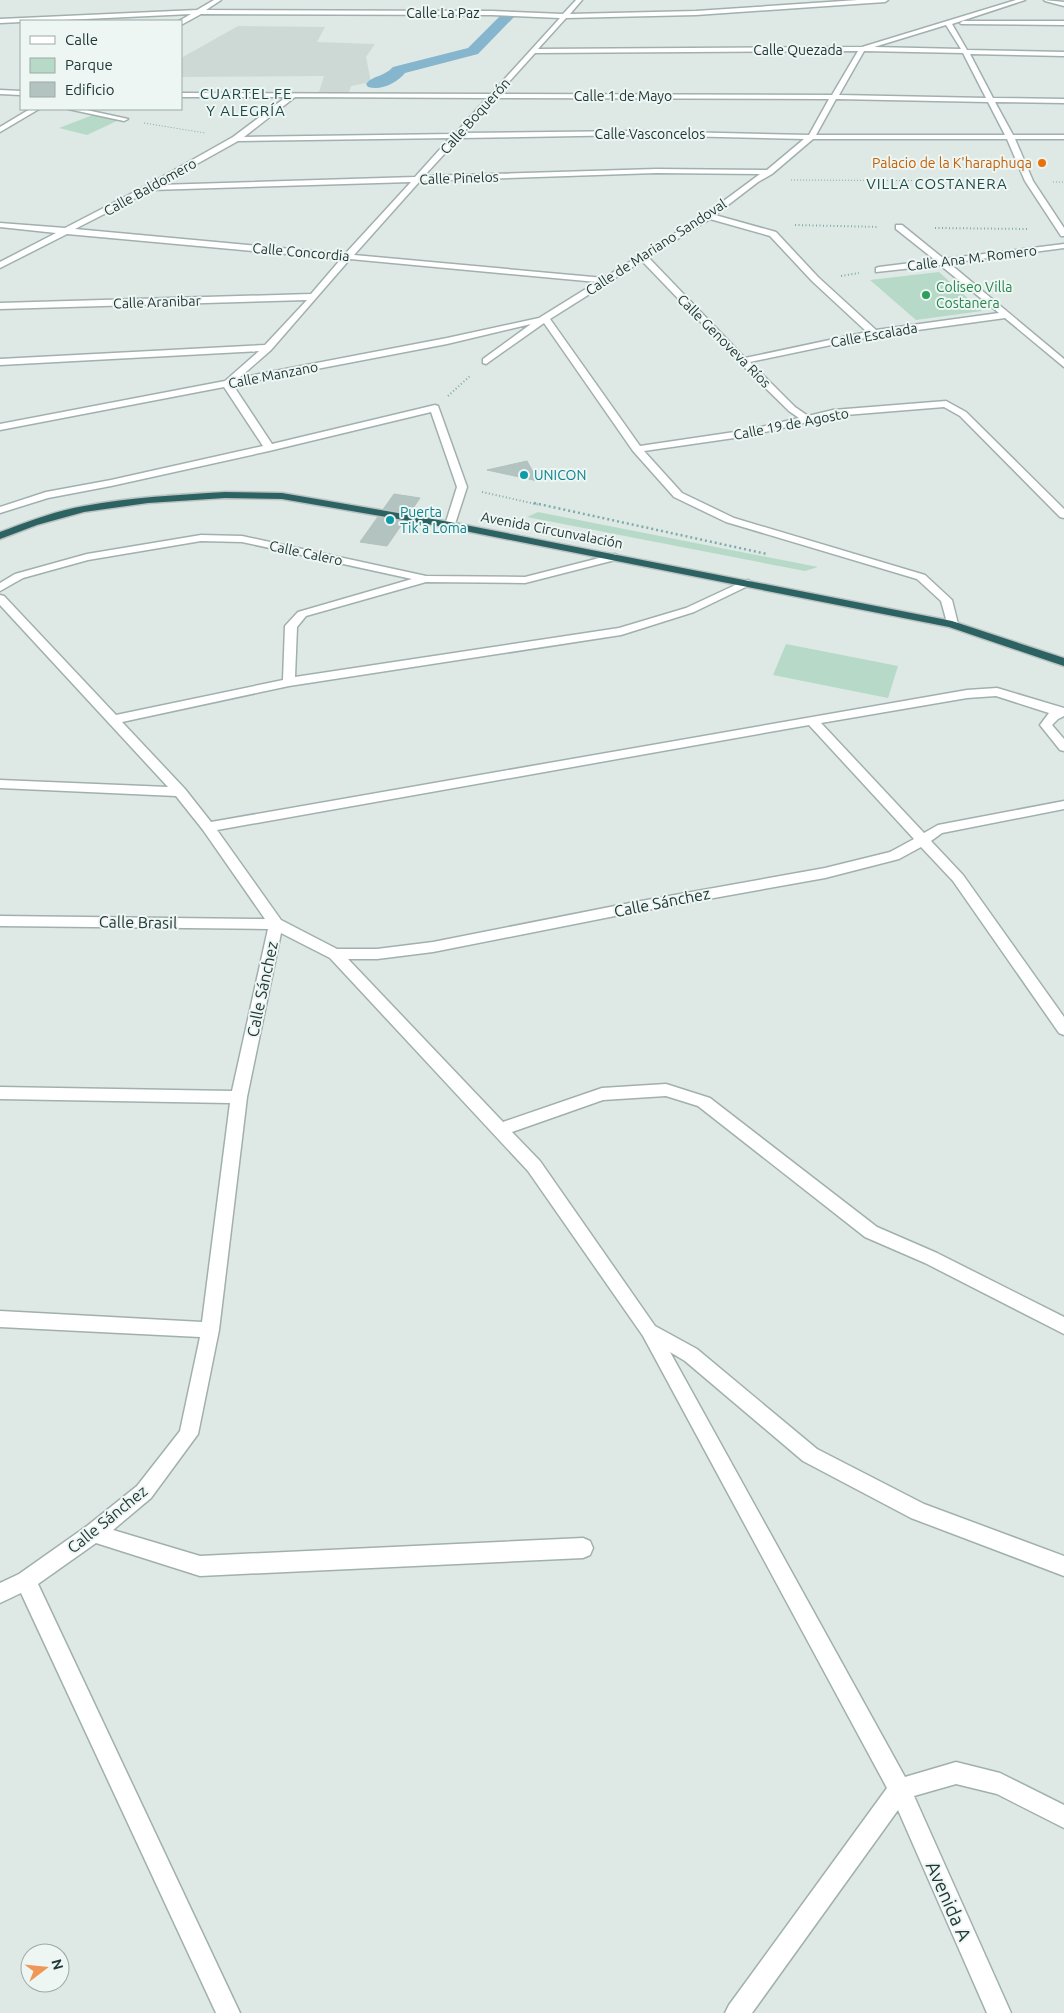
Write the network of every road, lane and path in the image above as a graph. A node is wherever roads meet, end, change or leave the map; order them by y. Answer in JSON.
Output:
{"nodes":[{"id":1,"x":218,"y":0,"type":"edge"},
{"id":2,"x":579,"y":0,"type":"edge"},
{"id":3,"x":885,"y":0,"type":"edge"},
{"id":4,"x":1022,"y":0,"type":"edge"},
{"id":5,"x":1047,"y":0,"type":"edge"},
{"id":6,"x":1064,"y":4,"type":"edge"},
{"id":7,"x":201,"y":12,"type":"junction"},
{"id":8,"x":564,"y":16,"type":"junction"},
{"id":9,"x":20,"y":20,"type":"edge"},
{"id":10,"x":22,"y":20,"type":"edge"},
{"id":11,"x":0,"y":21,"type":"edge"},
{"id":12,"x":182,"y":22,"type":"edge"},
{"id":13,"x":948,"y":23,"type":"junction"},
{"id":14,"x":1064,"y":23,"type":"edge"},
{"id":15,"x":862,"y":50,"type":"junction"},
{"id":16,"x":533,"y":51,"type":"junction"},
{"id":17,"x":966,"y":52,"type":"junction"},
{"id":18,"x":1064,"y":54,"type":"edge"},
{"id":19,"x":0,"y":92,"type":"edge"},
{"id":20,"x":20,"y":93,"type":"edge"},
{"id":21,"x":182,"y":95,"type":"edge"},
{"id":22,"x":292,"y":96,"type":"junction"},
{"id":23,"x":493,"y":96,"type":"junction"},
{"id":24,"x":834,"y":97,"type":"junction"},
{"id":25,"x":989,"y":100,"type":"junction"},
{"id":26,"x":1064,"y":101,"type":"edge"},
{"id":27,"x":33,"y":110,"type":"edge"},
{"id":28,"x":77,"y":110,"type":"edge"},
{"id":29,"x":124,"y":119,"type":"joint"},
{"id":30,"x":0,"y":130,"type":"edge"},
{"id":31,"x":456,"y":137,"type":"junction"},
{"id":32,"x":811,"y":137,"type":"junction"},
{"id":33,"x":1010,"y":137,"type":"junction"},
{"id":34,"x":1064,"y":137,"type":"edge"},
{"id":35,"x":237,"y":139,"type":"junction"},
{"id":36,"x":769,"y":172,"type":"junction"},
{"id":37,"x":418,"y":180,"type":"junction"},
{"id":38,"x":755,"y":180,"type":"junction"},
{"id":39,"x":1029,"y":182,"type":"junction"},
{"id":40,"x":1064,"y":182,"type":"edge"},
{"id":41,"x":149,"y":188,"type":"junction"},
{"id":42,"x":709,"y":216,"type":"junction"},
{"id":43,"x":0,"y":225,"type":"edge"},
{"id":44,"x":899,"y":227,"type":"dead end"},
{"id":45,"x":65,"y":232,"type":"junction"},
{"id":46,"x":1064,"y":234,"type":"edge"},
{"id":47,"x":1064,"y":246,"type":"edge"},
{"id":48,"x":348,"y":256,"type":"junction"},
{"id":49,"x":644,"y":258,"type":"junction"},
{"id":50,"x":940,"y":262,"type":"junction"},
{"id":51,"x":0,"y":265,"type":"edge"},
{"id":52,"x":880,"y":270,"type":"joint"},
{"id":53,"x":815,"y":279,"type":"junction"},
{"id":54,"x":603,"y":280,"type":"junction"},
{"id":55,"x":314,"y":297,"type":"junction"},
{"id":56,"x":0,"y":306,"type":"edge"},
{"id":57,"x":1007,"y":315,"type":"junction"},
{"id":58,"x":545,"y":318,"type":"junction"},
{"id":59,"x":874,"y":333,"type":"junction"},
{"id":60,"x":268,"y":348,"type":"junction"},
{"id":61,"x":486,"y":361,"type":"joint"},
{"id":62,"x":743,"y":361,"type":"junction"},
{"id":63,"x":0,"y":362,"type":"edge"},
{"id":64,"x":1064,"y":364,"type":"edge"},
{"id":65,"x":227,"y":384,"type":"junction"},
{"id":66,"x":435,"y":408,"type":"junction"},
{"id":67,"x":808,"y":420,"type":"junction"},
{"id":68,"x":0,"y":427,"type":"edge"},
{"id":69,"x":269,"y":448,"type":"junction"},
{"id":70,"x":637,"y":449,"type":"junction"},
{"id":71,"x":462,"y":487,"type":"junction"},
{"id":72,"x":0,"y":510,"type":"edge"},
{"id":73,"x":1064,"y":515,"type":"edge"},
{"id":74,"x":450,"y":525,"type":"junction"},
{"id":75,"x":0,"y":536,"type":"edge"},
{"id":76,"x":772,"y":556,"type":"dead end"},
{"id":77,"x":615,"y":557,"type":"junction"},
{"id":78,"x":426,"y":578,"type":"junction"},
{"id":79,"x":748,"y":583,"type":"junction"},
{"id":80,"x":0,"y":588,"type":"edge"},
{"id":81,"x":0,"y":598,"type":"edge"},
{"id":82,"x":952,"y":624,"type":"junction"},
{"id":83,"x":1064,"y":662,"type":"edge"},
{"id":84,"x":289,"y":682,"type":"junction"},
{"id":85,"x":1061,"y":712,"type":"edge"},
{"id":86,"x":112,"y":720,"type":"junction"},
{"id":87,"x":812,"y":721,"type":"junction"},
{"id":88,"x":1064,"y":747,"type":"edge"},
{"id":89,"x":0,"y":784,"type":"edge"},
{"id":90,"x":180,"y":792,"type":"junction"},
{"id":91,"x":1064,"y":805,"type":"edge"},
{"id":92,"x":208,"y":827,"type":"junction"},
{"id":93,"x":924,"y":840,"type":"junction"},
{"id":94,"x":0,"y":921,"type":"edge"},
{"id":95,"x":276,"y":924,"type":"junction"},
{"id":96,"x":335,"y":954,"type":"junction"},
{"id":97,"x":1064,"y":1030,"type":"edge"},
{"id":98,"x":0,"y":1093,"type":"edge"},
{"id":99,"x":238,"y":1097,"type":"junction"},
{"id":100,"x":499,"y":1130,"type":"junction"},
{"id":101,"x":0,"y":1319,"type":"edge"},
{"id":102,"x":1064,"y":1326,"type":"edge"},
{"id":103,"x":210,"y":1330,"type":"junction"},
{"id":104,"x":649,"y":1331,"type":"junction"},
{"id":105,"x":94,"y":1533,"type":"junction"},
{"id":106,"x":583,"y":1548,"type":"dead end"},
{"id":107,"x":1064,"y":1566,"type":"edge"},
{"id":108,"x":26,"y":1582,"type":"junction"},
{"id":109,"x":0,"y":1593,"type":"edge"},
{"id":110,"x":900,"y":1789,"type":"junction"},
{"id":111,"x":1064,"y":1817,"type":"edge"},
{"id":112,"x":228,"y":2013,"type":"edge"},
{"id":113,"x":737,"y":2013,"type":"edge"},
{"id":114,"x":999,"y":2013,"type":"edge"}],
"edges":[{"from":1,"to":7,"type":"street"},
{"from":2,"to":8,"type":"street","name":"Calle Boquerón"},
{"from":3,"to":8,"type":"street","name":"Calle La Paz"},
{"from":4,"to":13,"type":"street"},
{"from":5,"to":6,"type":"street"},
{"from":7,"to":8,"type":"street","name":"Calle La Paz"},
{"from":7,"to":10,"type":"street","name":"Calle La Paz"},
{"from":7,"to":12,"type":"street"},
{"from":8,"to":16,"type":"street","name":"Calle Boquerón"},
{"from":9,"to":11,"type":"street","name":"Calle La Paz"},
{"from":13,"to":14,"type":"street"},
{"from":13,"to":15,"type":"street"},
{"from":13,"to":17,"type":"street"},
{"from":15,"to":16,"type":"street","name":"Calle Quezada"},
{"from":15,"to":17,"type":"street","name":"Calle Quezada"},
{"from":15,"to":24,"type":"street","name":"Calle de Mariano Sandoval"},
{"from":16,"to":23,"type":"street","name":"Calle Boquerón"},
{"from":17,"to":18,"type":"street","name":"Calle Quezada"},
{"from":17,"to":25,"type":"street"},
{"from":19,"to":20,"type":"street"},
{"from":21,"to":22,"type":"street","name":"Calle 1 de Mayo"},
{"from":22,"to":23,"type":"street","name":"Calle 1 de Mayo"},
{"from":22,"to":35,"type":"street","name":"Calle Baldomero"},
{"from":23,"to":24,"type":"street","name":"Calle 1 de Mayo"},
{"from":23,"to":31,"type":"street","name":"Calle Boquerón"},
{"from":24,"to":25,"type":"street","name":"Calle 1 de Mayo"},
{"from":24,"to":32,"type":"street","name":"Calle de Mariano Sandoval"},
{"from":25,"to":26,"type":"street","name":"Calle 1 de Mayo"},
{"from":25,"to":33,"type":"street"},
{"from":27,"to":30,"type":"street"},
{"from":28,"to":29,"type":"street"},
{"from":29,"to":35,"type":"path"},
{"from":31,"to":32,"type":"street","name":"Calle Vasconcelos"},
{"from":31,"to":35,"type":"street","name":"Calle Vasconcelos"},
{"from":31,"to":37,"type":"street","name":"Calle Boquerón"},
{"from":32,"to":33,"type":"street","name":"Calle Vasconcelos"},
{"from":32,"to":36,"type":"street","name":"Calle de Mariano Sandoval"},
{"from":33,"to":34,"type":"street","name":"Calle Vasconcelos"},
{"from":33,"to":39,"type":"street"},
{"from":35,"to":41,"type":"street","name":"Calle Baldomero"},
{"from":36,"to":37,"type":"street","name":"Calle Pinelos"},
{"from":36,"to":38,"type":"street","name":"Calle de Mariano Sandoval"},
{"from":37,"to":41,"type":"street","name":"Calle Pinelos"},
{"from":37,"to":48,"type":"street","name":"Calle Boquerón"},
{"from":38,"to":39,"type":"path"},
{"from":38,"to":42,"type":"street","name":"Calle de Mariano Sandoval"},
{"from":39,"to":40,"type":"path"},
{"from":39,"to":46,"type":"street"},
{"from":41,"to":45,"type":"street","name":"Calle Baldomero"},
{"from":42,"to":49,"type":"street","name":"Calle de Mariano Sandoval"},
{"from":42,"to":53,"type":"street"},
{"from":43,"to":45,"type":"street","name":"Calle Concordia"},
{"from":44,"to":50,"type":"street"},
{"from":45,"to":48,"type":"street","name":"Calle Concordia"},
{"from":45,"to":51,"type":"street","name":"Calle Baldomero"},
{"from":47,"to":50,"type":"street","name":"Calle Ana M. Romero"},
{"from":48,"to":54,"type":"street","name":"Calle Concordia"},
{"from":48,"to":55,"type":"street","name":"Calle Boquerón"},
{"from":49,"to":54,"type":"street","name":"Calle de Mariano Sandoval"},
{"from":49,"to":62,"type":"street","name":"Calle Genoveva Ríos"},
{"from":50,"to":52,"type":"street","name":"Calle Ana M. Romero"},
{"from":50,"to":57,"type":"street"},
{"from":52,"to":53,"type":"path"},
{"from":53,"to":59,"type":"street"},
{"from":54,"to":58,"type":"street","name":"Calle de Mariano Sandoval"},
{"from":55,"to":56,"type":"street","name":"Calle Aranibar"},
{"from":55,"to":60,"type":"street","name":"Calle Boquerón"},
{"from":57,"to":59,"type":"street","name":"Calle Escalada"},
{"from":57,"to":64,"type":"street"},
{"from":58,"to":61,"type":"street","name":"Calle de Mariano Sandoval"},
{"from":58,"to":65,"type":"street","name":"Calle Manzano"},
{"from":58,"to":70,"type":"street"},
{"from":59,"to":62,"type":"street","name":"Calle Escalada"},
{"from":60,"to":63,"type":"street"},
{"from":60,"to":65,"type":"street","name":"Calle Boquerón"},
{"from":61,"to":66,"type":"path"},
{"from":62,"to":67,"type":"street","name":"Calle Genoveva Ríos"},
{"from":65,"to":68,"type":"street","name":"Calle Manzano"},
{"from":65,"to":69,"type":"street"},
{"from":66,"to":69,"type":"street"},
{"from":66,"to":71,"type":"street"},
{"from":67,"to":70,"type":"street","name":"Calle 19 de Agosto"},
{"from":67,"to":73,"type":"street","name":"Calle 19 de Agosto"},
{"from":69,"to":72,"type":"street"},
{"from":70,"to":82,"type":"street"},
{"from":71,"to":74,"type":"street"},
{"from":71,"to":76,"type":"path"},
{"from":74,"to":75,"type":"highway","name":"Avenida Circunvalación"},
{"from":74,"to":77,"type":"highway","name":"Avenida Circunvalación"},
{"from":77,"to":78,"type":"street","name":"Calle Calero"},
{"from":77,"to":79,"type":"highway","name":"Avenida Circunvalación"},
{"from":78,"to":80,"type":"street","name":"Calle Calero"},
{"from":78,"to":84,"type":"street"},
{"from":79,"to":82,"type":"highway","name":"Avenida Circunvalación"},
{"from":79,"to":84,"type":"street"},
{"from":81,"to":86,"type":"street"},
{"from":82,"to":83,"type":"highway","name":"Avenida Circunvalación"},
{"from":84,"to":86,"type":"street"},
{"from":85,"to":87,"type":"street"},
{"from":85,"to":88,"type":"street"},
{"from":86,"to":90,"type":"street"},
{"from":87,"to":92,"type":"street"},
{"from":87,"to":93,"type":"street"},
{"from":89,"to":90,"type":"street"},
{"from":90,"to":92,"type":"street"},
{"from":91,"to":93,"type":"street","name":"Calle Sánchez"},
{"from":92,"to":95,"type":"street"},
{"from":93,"to":96,"type":"street","name":"Calle Sánchez"},
{"from":93,"to":97,"type":"street"},
{"from":94,"to":95,"type":"street","name":"Calle Brasil"},
{"from":95,"to":96,"type":"street","name":"Calle Sánchez"},
{"from":95,"to":99,"type":"street","name":"Calle Sánchez"},
{"from":96,"to":100,"type":"street","name":"Avenida A"},
{"from":98,"to":99,"type":"street"},
{"from":99,"to":103,"type":"street","name":"Calle Sánchez"},
{"from":100,"to":102,"type":"street"},
{"from":100,"to":104,"type":"street","name":"Avenida A"},
{"from":101,"to":103,"type":"street"},
{"from":103,"to":105,"type":"street","name":"Calle Sánchez"},
{"from":104,"to":107,"type":"street"},
{"from":104,"to":110,"type":"street","name":"Avenida A"},
{"from":105,"to":106,"type":"street"},
{"from":105,"to":108,"type":"street","name":"Calle Sánchez"},
{"from":108,"to":109,"type":"street","name":"Calle Sánchez"},
{"from":108,"to":112,"type":"street"},
{"from":110,"to":111,"type":"street"},
{"from":110,"to":113,"type":"street"},
{"from":110,"to":114,"type":"street","name":"Avenida A"}]}
